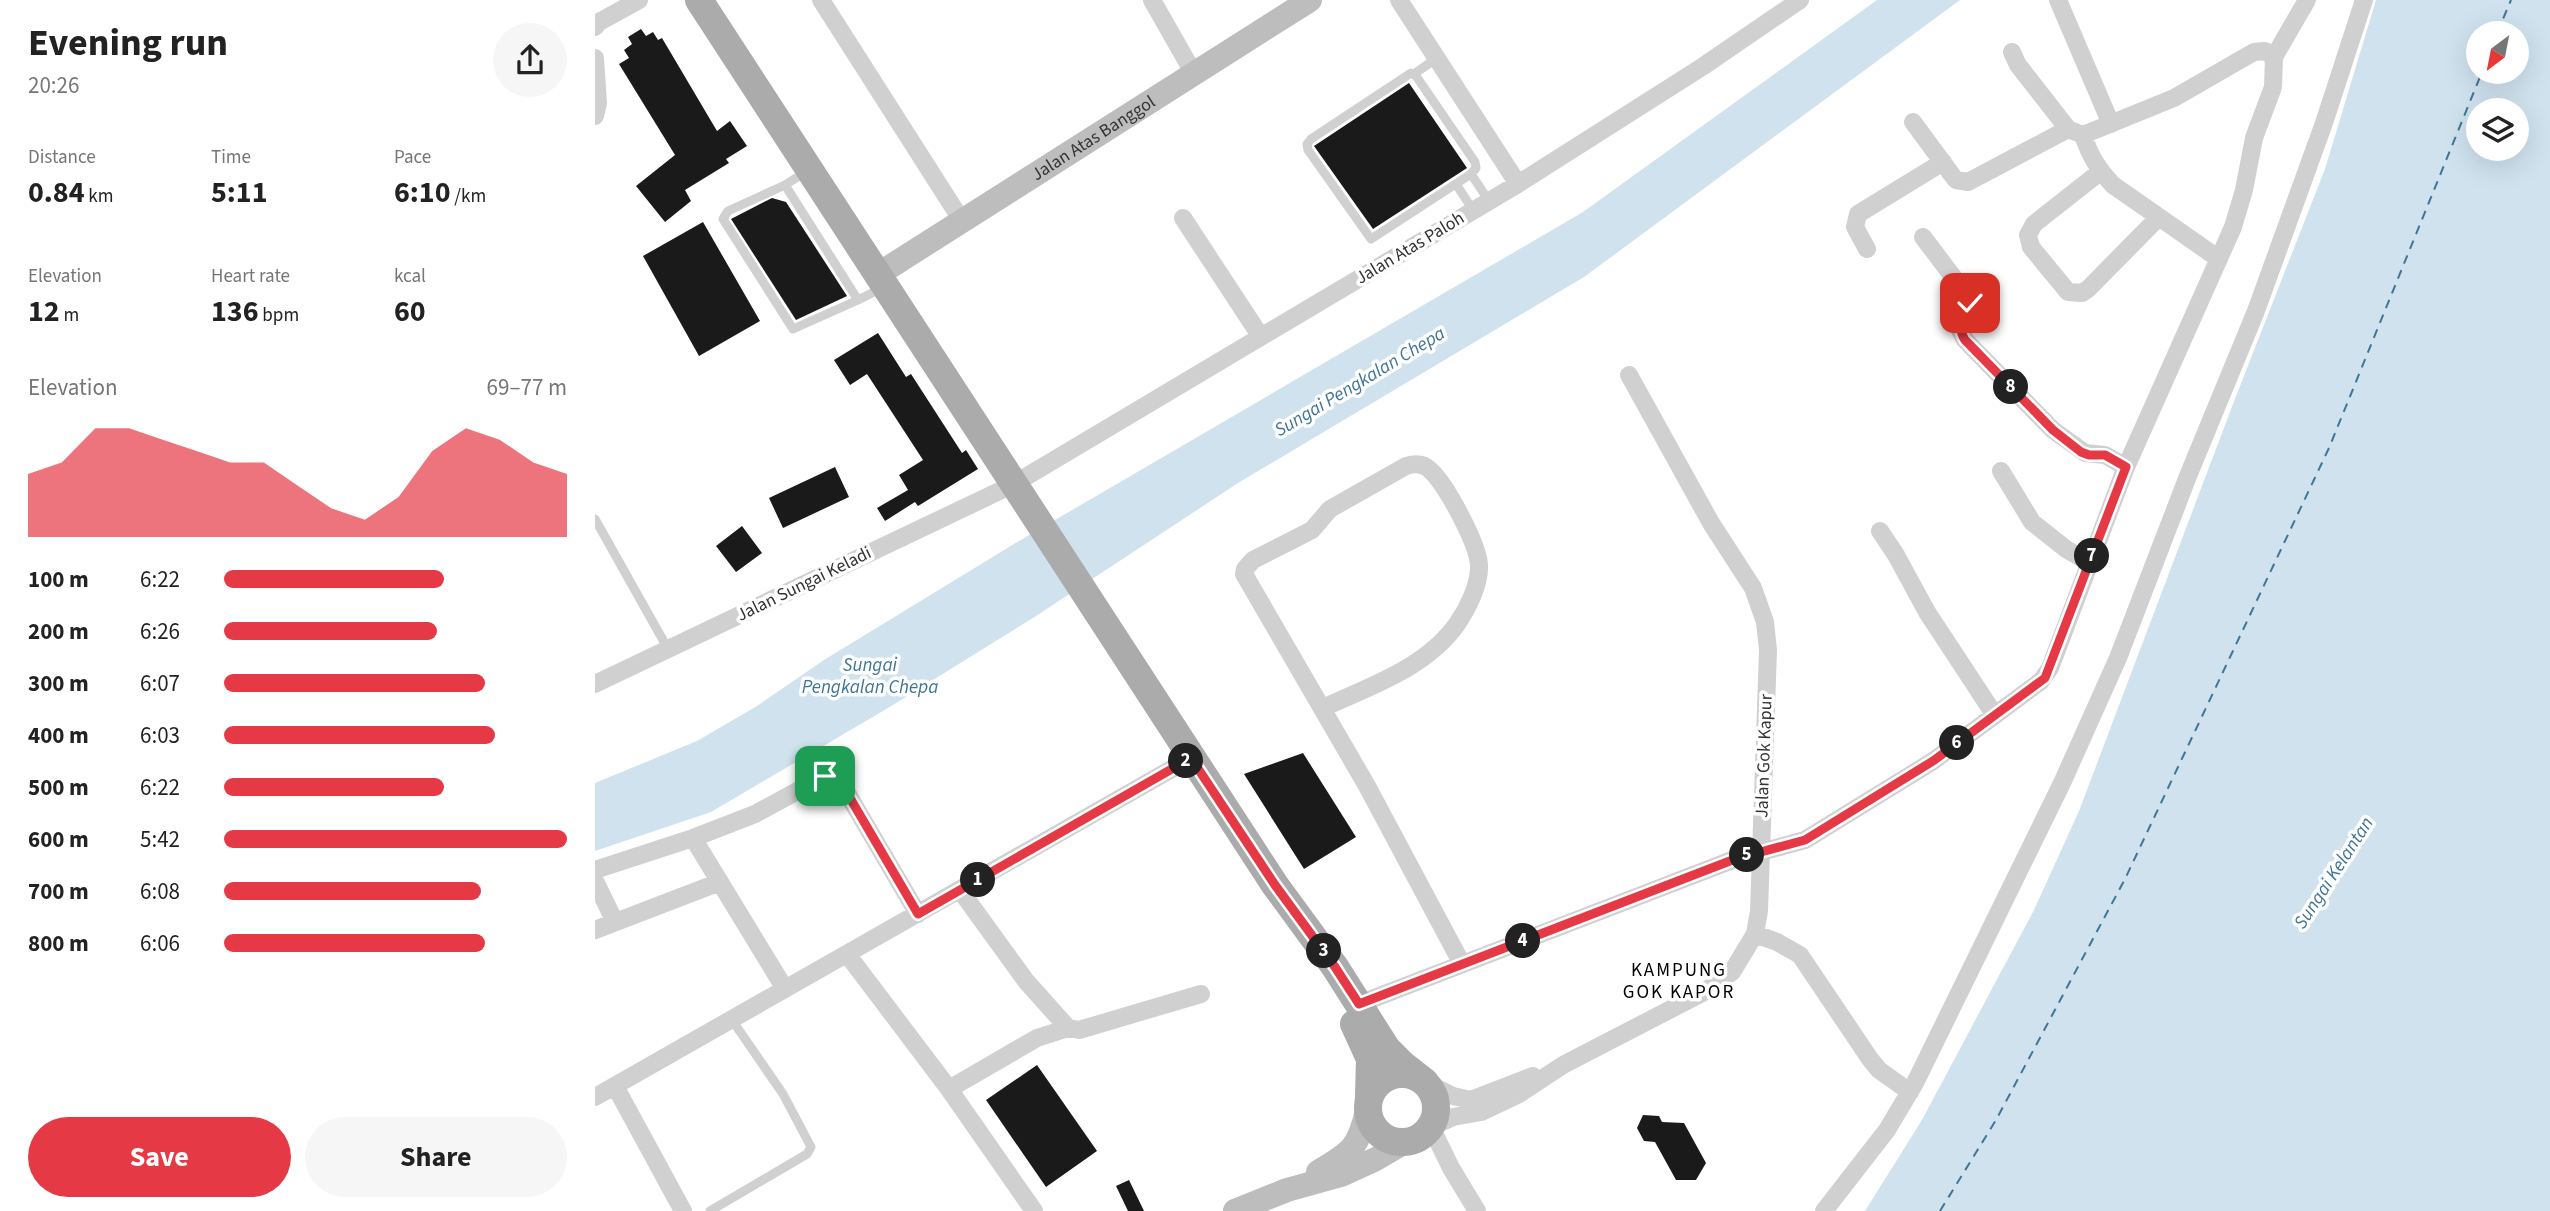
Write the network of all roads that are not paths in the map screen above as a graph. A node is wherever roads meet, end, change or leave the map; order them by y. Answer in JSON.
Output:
{"nodes":[{"id":1,"x":639,"y":0,"type":"edge"},
{"id":2,"x":699,"y":0,"type":"edge"},
{"id":3,"x":821,"y":0,"type":"edge"},
{"id":4,"x":1152,"y":0,"type":"edge"},
{"id":5,"x":1310,"y":0,"type":"edge"},
{"id":6,"x":1399,"y":0,"type":"edge"},
{"id":7,"x":1800,"y":0,"type":"edge"},
{"id":8,"x":2058,"y":0,"type":"edge"},
{"id":9,"x":2307,"y":0,"type":"edge"},
{"id":10,"x":2364,"y":0,"type":"edge"},
{"id":11,"x":595,"y":27,"type":"edge"},
{"id":12,"x":2012,"y":52,"type":"dead end"},
{"id":13,"x":2274,"y":57,"type":"junction"},
{"id":14,"x":595,"y":58,"type":"edge"},
{"id":15,"x":1437,"y":58,"type":"junction"},
{"id":16,"x":1194,"y":74,"type":"junction"},
{"id":17,"x":1414,"y":74,"type":"junction"},
{"id":18,"x":595,"y":116,"type":"edge"},
{"id":19,"x":1913,"y":122,"type":"dead end"},
{"id":20,"x":2111,"y":124,"type":"junction"},
{"id":21,"x":2076,"y":132,"type":"junction"},
{"id":22,"x":1943,"y":163,"type":"junction"},
{"id":23,"x":809,"y":170,"type":"junction"},
{"id":24,"x":2100,"y":172,"type":"junction"},
{"id":25,"x":1471,"y":174,"type":"junction"},
{"id":26,"x":1456,"y":184,"type":"junction"},
{"id":27,"x":1518,"y":184,"type":"junction"},
{"id":28,"x":785,"y":185,"type":"junction"},
{"id":29,"x":1481,"y":206,"type":"junction"},
{"id":30,"x":2159,"y":216,"type":"junction"},
{"id":31,"x":1183,"y":218,"type":"dead end"},
{"id":32,"x":962,"y":221,"type":"junction"},
{"id":33,"x":1923,"y":237,"type":"dead end"},
{"id":34,"x":1867,"y":249,"type":"dead end"},
{"id":35,"x":2219,"y":259,"type":"junction"},
{"id":36,"x":881,"y":281,"type":"junction"},
{"id":37,"x":858,"y":300,"type":"junction"},
{"id":38,"x":1261,"y":337,"type":"junction"},
{"id":39,"x":1629,"y":375,"type":"dead end"},
{"id":40,"x":2126,"y":467,"type":"junction"},
{"id":41,"x":2001,"y":471,"type":"dead end"},
{"id":42,"x":1019,"y":495,"type":"junction"},
{"id":43,"x":595,"y":519,"type":"edge"},
{"id":44,"x":1880,"y":531,"type":"dead end"},
{"id":45,"x":2090,"y":563,"type":"junction"},
{"id":46,"x":668,"y":649,"type":"junction"},
{"id":47,"x":595,"y":684,"type":"edge"},
{"id":48,"x":1323,"y":708,"type":"junction"},
{"id":49,"x":1994,"y":714,"type":"junction"},
{"id":50,"x":1191,"y":758,"type":"junction"},
{"id":51,"x":693,"y":838,"type":"junction"},
{"id":52,"x":1761,"y":851,"type":"junction"},
{"id":53,"x":595,"y":870,"type":"edge"},
{"id":54,"x":595,"y":881,"type":"edge"},
{"id":55,"x":720,"y":882,"type":"junction"},
{"id":56,"x":1275,"y":885,"type":"junction"},
{"id":57,"x":960,"y":890,"type":"junction"},
{"id":58,"x":918,"y":914,"type":"junction"},
{"id":59,"x":615,"y":922,"type":"junction"},
{"id":60,"x":595,"y":930,"type":"edge"},
{"id":61,"x":1755,"y":934,"type":"junction"},
{"id":62,"x":847,"y":954,"type":"junction"},
{"id":63,"x":1462,"y":964,"type":"junction"},
{"id":64,"x":785,"y":989,"type":"junction"},
{"id":65,"x":1201,"y":994,"type":"dead end"},
{"id":66,"x":1359,"y":1004,"type":"junction"},
{"id":67,"x":731,"y":1020,"type":"junction"},
{"id":68,"x":1068,"y":1028,"type":"junction"},
{"id":69,"x":1563,"y":1065,"type":"junction"},
{"id":70,"x":1425,"y":1082,"type":"junction"},
{"id":71,"x":615,"y":1086,"type":"junction"},
{"id":72,"x":949,"y":1089,"type":"junction"},
{"id":73,"x":1910,"y":1092,"type":"junction"},
{"id":74,"x":595,"y":1097,"type":"edge"},
{"id":75,"x":1368,"y":1104,"type":"junction"},
{"id":76,"x":1431,"y":1127,"type":"junction"},
{"id":77,"x":1405,"y":1142,"type":"junction"},
{"id":78,"x":1287,"y":1190,"type":"junction"},
{"id":79,"x":683,"y":1211,"type":"edge"},
{"id":80,"x":710,"y":1211,"type":"edge"},
{"id":81,"x":1034,"y":1211,"type":"edge"},
{"id":82,"x":1235,"y":1211,"type":"edge"},
{"id":83,"x":1477,"y":1211,"type":"edge"},
{"id":84,"x":1824,"y":1211,"type":"edge"}],
"edges":[{"from":1,"to":11,"type":"street"},
{"from":2,"to":23,"type":"main road"},
{"from":3,"to":32,"type":"street"},
{"from":4,"to":16,"type":"street"},
{"from":5,"to":16,"type":"main road","name":"Jalan Atas Banggol"},
{"from":6,"to":15,"type":"street"},
{"from":7,"to":27,"type":"street","name":"Jalan Atas Paloh"},
{"from":8,"to":20,"type":"street"},
{"from":9,"to":13,"type":"street"},
{"from":10,"to":73,"type":"street"},
{"from":12,"to":21,"type":"street"},
{"from":13,"to":20,"type":"street"},
{"from":13,"to":35,"type":"street"},
{"from":14,"to":18,"type":"street"},
{"from":15,"to":17,"type":"lane"},
{"from":15,"to":27,"type":"street"},
{"from":16,"to":32,"type":"main road","name":"Jalan Atas Banggol"},
{"from":17,"to":25,"type":"lane"},
{"from":17,"to":26,"type":"lane"},
{"from":19,"to":22,"type":"street"},
{"from":20,"to":21,"type":"street"},
{"from":21,"to":22,"type":"street"},
{"from":21,"to":24,"type":"street"},
{"from":22,"to":34,"type":"street"},
{"from":23,"to":28,"type":"lane"},
{"from":23,"to":36,"type":"main road"},
{"from":24,"to":30,"type":"street"},
{"from":24,"to":30,"type":"street"},
{"from":25,"to":26,"type":"lane"},
{"from":25,"to":29,"type":"lane"},
{"from":26,"to":29,"type":"lane"},
{"from":27,"to":29,"type":"street","name":"Jalan Atas Paloh"},
{"from":28,"to":37,"type":"lane"},
{"from":28,"to":37,"type":"lane"},
{"from":29,"to":38,"type":"street","name":"Jalan Atas Paloh"},
{"from":30,"to":35,"type":"street"},
{"from":31,"to":38,"type":"street"},
{"from":32,"to":36,"type":"main road","name":"Jalan Atas Banggol"},
{"from":33,"to":40,"type":"street"},
{"from":35,"to":40,"type":"street"},
{"from":36,"to":37,"type":"lane"},
{"from":36,"to":42,"type":"main road"},
{"from":38,"to":42,"type":"street","name":"Jalan Atas Paloh"},
{"from":39,"to":52,"type":"street","name":"Jalan Gok Kapur"},
{"from":40,"to":45,"type":"street"},
{"from":41,"to":45,"type":"street"},
{"from":42,"to":46,"type":"street","name":"Jalan Sungai Keladi"},
{"from":42,"to":50,"type":"main road"},
{"from":43,"to":46,"type":"lane"},
{"from":44,"to":49,"type":"street"},
{"from":45,"to":49,"type":"street"},
{"from":46,"to":47,"type":"street","name":"Jalan Sungai Keladi"},
{"from":48,"to":48,"type":"street"},
{"from":48,"to":63,"type":"street"},
{"from":49,"to":52,"type":"street"},
{"from":50,"to":56,"type":"main road"},
{"from":50,"to":57,"type":"street"},
{"from":51,"to":53,"type":"street"},
{"from":51,"to":55,"type":"street"},
{"from":51,"to":58,"type":"street"},
{"from":52,"to":61,"type":"street","name":"Jalan Gok Kapur"},
{"from":52,"to":63,"type":"street"},
{"from":54,"to":59,"type":"street"},
{"from":55,"to":59,"type":"street"},
{"from":55,"to":64,"type":"street"},
{"from":56,"to":66,"type":"main road"},
{"from":56,"to":75,"type":"main road"},
{"from":57,"to":58,"type":"street"},
{"from":57,"to":68,"type":"street"},
{"from":58,"to":62,"type":"street"},
{"from":59,"to":60,"type":"street"},
{"from":61,"to":69,"type":"street","name":"Jalan Gok Kapur"},
{"from":61,"to":73,"type":"street"},
{"from":62,"to":64,"type":"street"},
{"from":62,"to":72,"type":"street"},
{"from":63,"to":66,"type":"street"},
{"from":64,"to":67,"type":"street"},
{"from":65,"to":68,"type":"street"},
{"from":66,"to":70,"type":"main road"},
{"from":67,"to":71,"type":"street"},
{"from":67,"to":80,"type":"lane"},
{"from":68,"to":72,"type":"street"},
{"from":69,"to":70,"type":"street","name":"Jalan Gok Kapur"},
{"from":69,"to":76,"type":"street","name":"Jalan Gok Kapur"},
{"from":70,"to":75,"type":"main road"},
{"from":70,"to":76,"type":"main road"},
{"from":71,"to":74,"type":"street"},
{"from":71,"to":79,"type":"street"},
{"from":72,"to":81,"type":"street"},
{"from":73,"to":84,"type":"street"},
{"from":75,"to":77,"type":"main road"},
{"from":75,"to":78,"type":"main road"},
{"from":76,"to":77,"type":"main road"},
{"from":76,"to":83,"type":"street"},
{"from":77,"to":78,"type":"main road"},
{"from":78,"to":82,"type":"main road"}]}
